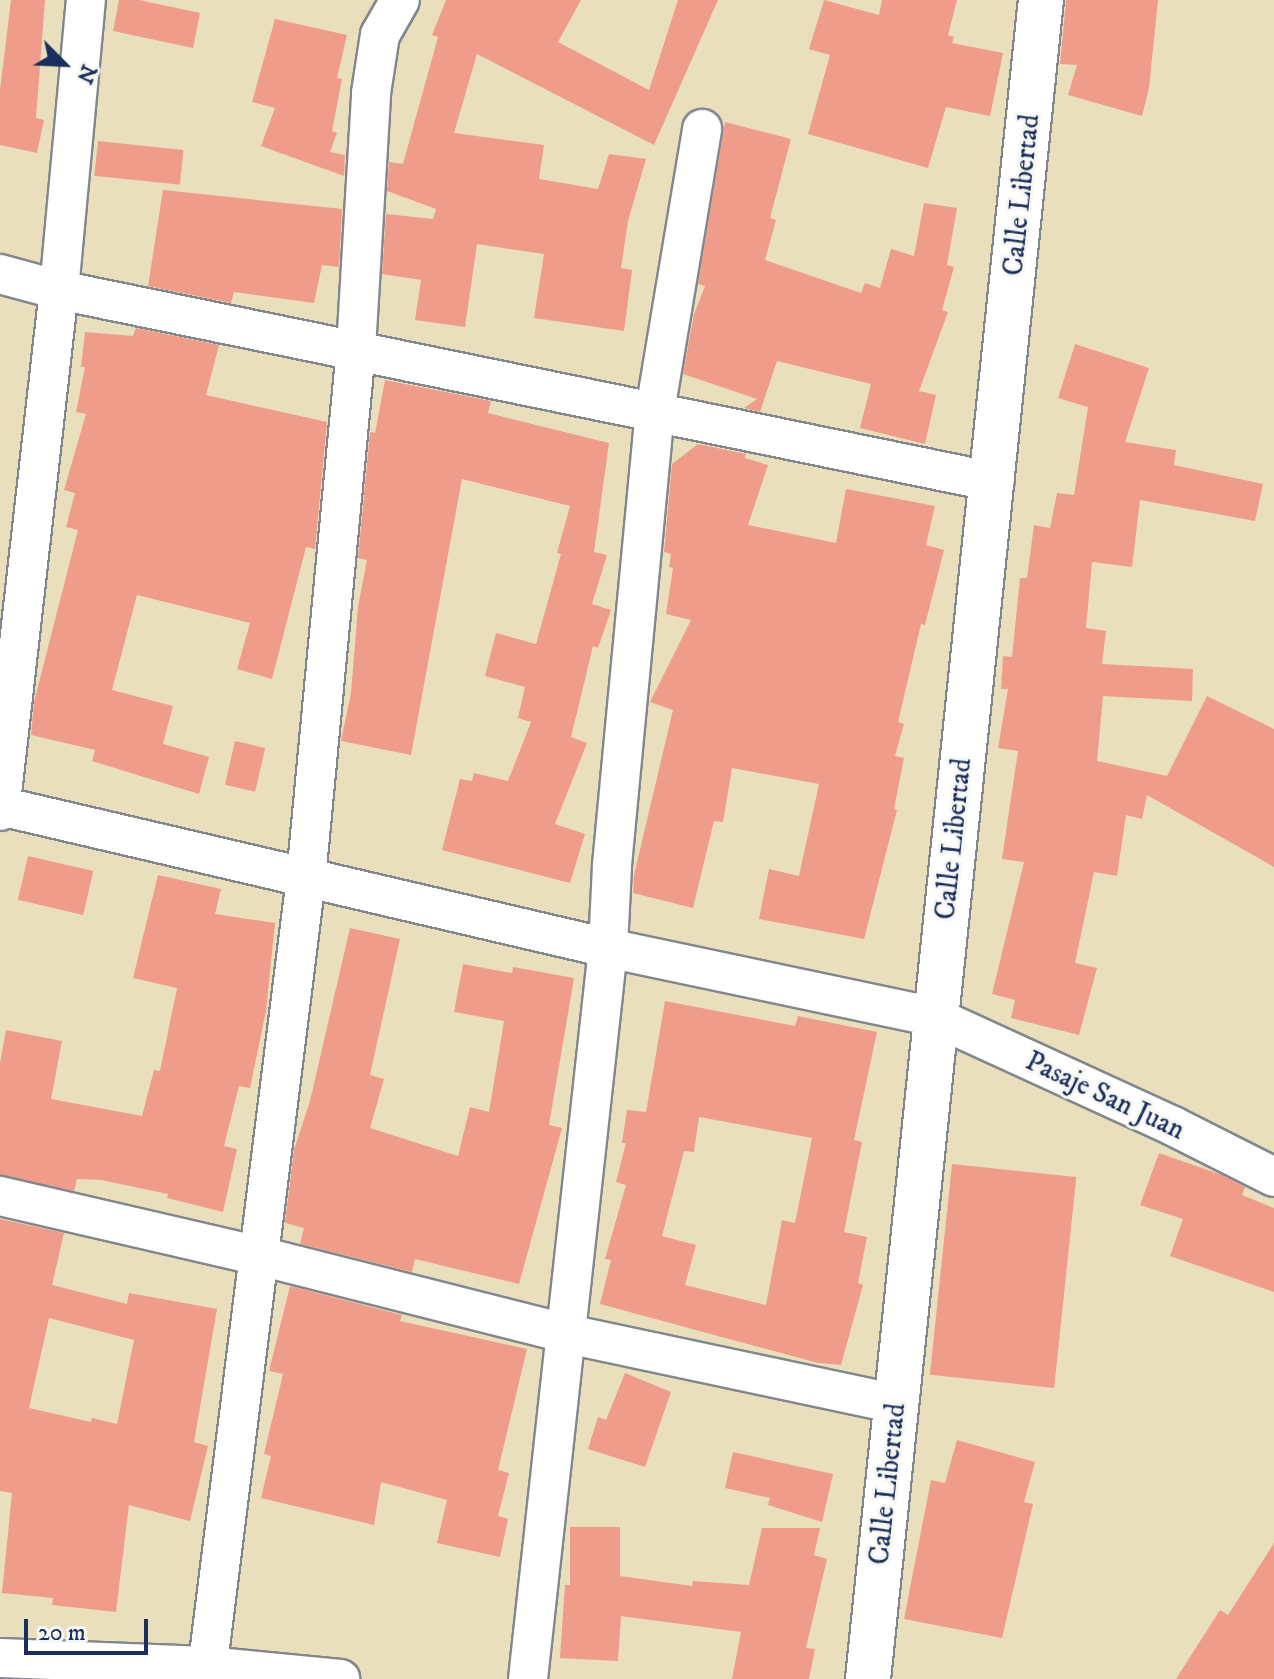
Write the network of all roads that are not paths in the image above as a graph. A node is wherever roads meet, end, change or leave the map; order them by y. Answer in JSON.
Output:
{"nodes":[{"id":1,"x":86,"y":0,"type":"edge"},
{"id":2,"x":400,"y":0,"type":"edge"},
{"id":3,"x":1041,"y":0,"type":"edge"},
{"id":4,"x":702,"y":129,"type":"dead end"},
{"id":5,"x":0,"y":274,"type":"edge"},
{"id":6,"x":59,"y":290,"type":"junction"},
{"id":7,"x":356,"y":349,"type":"junction"},
{"id":8,"x":655,"y":411,"type":"junction"},
{"id":9,"x":994,"y":482,"type":"junction"},
{"id":10,"x":0,"y":808,"type":"edge"},
{"id":11,"x":306,"y":878,"type":"junction"},
{"id":12,"x":608,"y":948,"type":"junction"},
{"id":13,"x":935,"y":1017,"type":"junction"},
{"id":14,"x":1274,"y":1177,"type":"edge"},
{"id":15,"x":0,"y":1196,"type":"edge"},
{"id":16,"x":256,"y":1255,"type":"junction"},
{"id":17,"x":568,"y":1334,"type":"junction"},
{"id":18,"x":896,"y":1404,"type":"junction"},
{"id":19,"x":0,"y":1658,"type":"edge"},
{"id":20,"x":206,"y":1672,"type":"edge"},
{"id":21,"x":340,"y":1679,"type":"edge"},
{"id":22,"x":528,"y":1679,"type":"edge"},
{"id":23,"x":868,"y":1679,"type":"edge"}],
"edges":[{"from":1,"to":6,"type":"street"},
{"from":2,"to":7,"type":"street"},
{"from":3,"to":9,"type":"street","name":"Calle Libertad"},
{"from":4,"to":8,"type":"street"},
{"from":5,"to":6,"type":"street"},
{"from":6,"to":7,"type":"street"},
{"from":6,"to":10,"type":"street"},
{"from":7,"to":8,"type":"street"},
{"from":7,"to":11,"type":"street"},
{"from":8,"to":9,"type":"street"},
{"from":8,"to":12,"type":"street"},
{"from":9,"to":13,"type":"street","name":"Calle Libertad"},
{"from":10,"to":11,"type":"street","name":"Pasaje San Juan"},
{"from":11,"to":12,"type":"street","name":"Pasaje San Juan"},
{"from":11,"to":16,"type":"street"},
{"from":12,"to":13,"type":"street","name":"Pasaje San Juan"},
{"from":12,"to":17,"type":"street"},
{"from":13,"to":14,"type":"street","name":"Pasaje San Juan"},
{"from":13,"to":18,"type":"street","name":"Calle Libertad"},
{"from":15,"to":16,"type":"street"},
{"from":16,"to":17,"type":"street"},
{"from":16,"to":20,"type":"street"},
{"from":17,"to":18,"type":"street"},
{"from":17,"to":22,"type":"street"},
{"from":18,"to":23,"type":"street","name":"Calle Libertad"},
{"from":19,"to":20,"type":"street"},
{"from":20,"to":21,"type":"street"}]}
